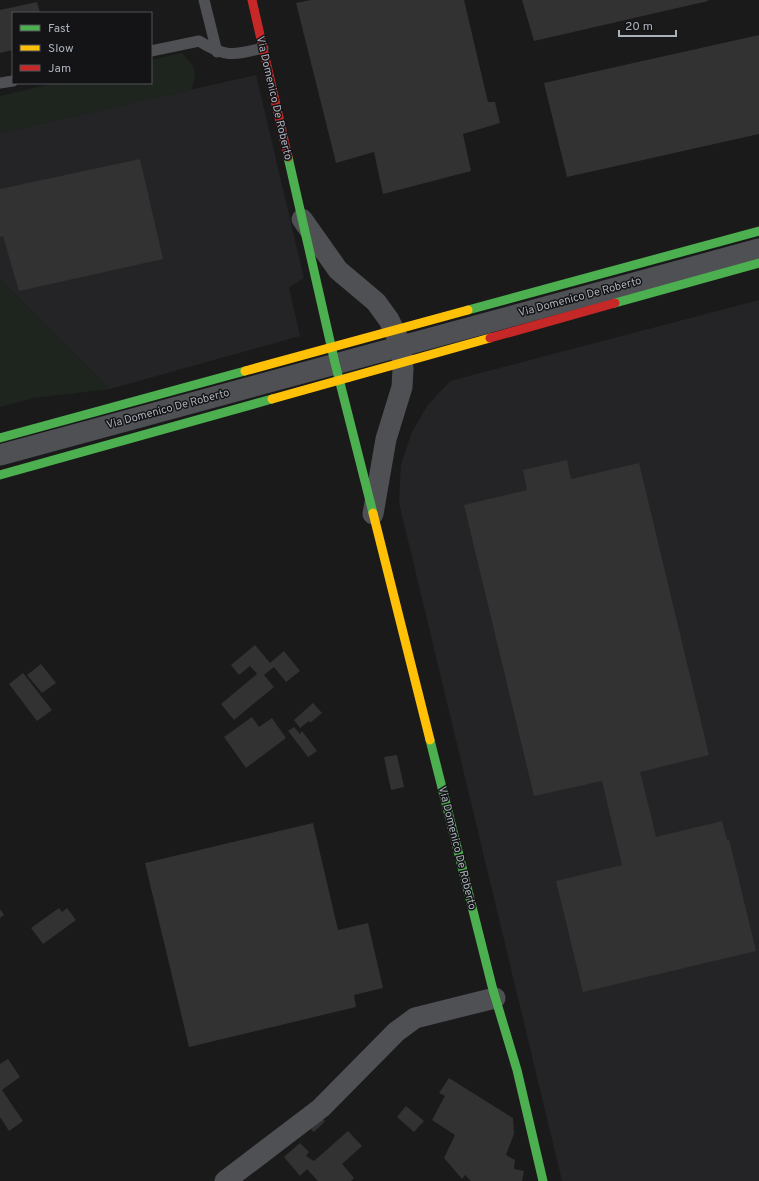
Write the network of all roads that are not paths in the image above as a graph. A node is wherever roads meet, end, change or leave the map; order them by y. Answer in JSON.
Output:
{"nodes":[{"id":1,"x":204,"y":0,"type":"edge"},
{"id":2,"x":252,"y":0,"type":"edge"},
{"id":3,"x":263,"y":48,"type":"junction"},
{"id":4,"x":152,"y":52,"type":"edge"},
{"id":5,"x":217,"y":52,"type":"junction"},
{"id":6,"x":12,"y":81,"type":"edge"},
{"id":7,"x":0,"y":83,"type":"edge"},
{"id":8,"x":302,"y":219,"type":"junction"},
{"id":9,"x":759,"y":232,"type":"edge"},
{"id":10,"x":759,"y":250,"type":"edge"},
{"id":11,"x":759,"y":263,"type":"edge"},
{"id":12,"x":401,"y":345,"type":"junction"},
{"id":13,"x":335,"y":363,"type":"junction"},
{"id":14,"x":0,"y":438,"type":"edge"},
{"id":15,"x":0,"y":455,"type":"edge"},
{"id":16,"x":0,"y":475,"type":"edge"},
{"id":17,"x":373,"y":514,"type":"junction"},
{"id":18,"x":495,"y":998,"type":"junction"},
{"id":19,"x":226,"y":1181,"type":"edge"},
{"id":20,"x":543,"y":1181,"type":"edge"}],
"edges":[{"from":1,"to":5,"type":"lane"},
{"from":2,"to":3,"type":"main road","name":"Via Domenico De Roberto"},
{"from":3,"to":5,"type":"lane"},
{"from":3,"to":8,"type":"main road","name":"Via Domenico De Roberto"},
{"from":4,"to":5,"type":"lane"},
{"from":6,"to":7,"type":"lane"},
{"from":8,"to":12,"type":"street","name":"Via Domenico De Roberto"},
{"from":8,"to":13,"type":"main road","name":"Via Domenico De Roberto"},
{"from":9,"to":14,"type":"main road","bridge":true},
{"from":10,"to":12,"type":"street","name":"Via Domenico De Roberto"},
{"from":11,"to":16,"type":"main road","bridge":true},
{"from":12,"to":13,"type":"street","name":"Via Domenico De Roberto"},
{"from":12,"to":17,"type":"street","name":"Via Domenico De Roberto"},
{"from":13,"to":15,"type":"street","name":"Via Domenico De Roberto"},
{"from":13,"to":17,"type":"main road","name":"Via Domenico De Roberto"},
{"from":17,"to":18,"type":"main road","name":"Via Domenico De Roberto"},
{"from":18,"to":19,"type":"street"},
{"from":18,"to":20,"type":"main road","name":"Via Domenico De Roberto"}]}
